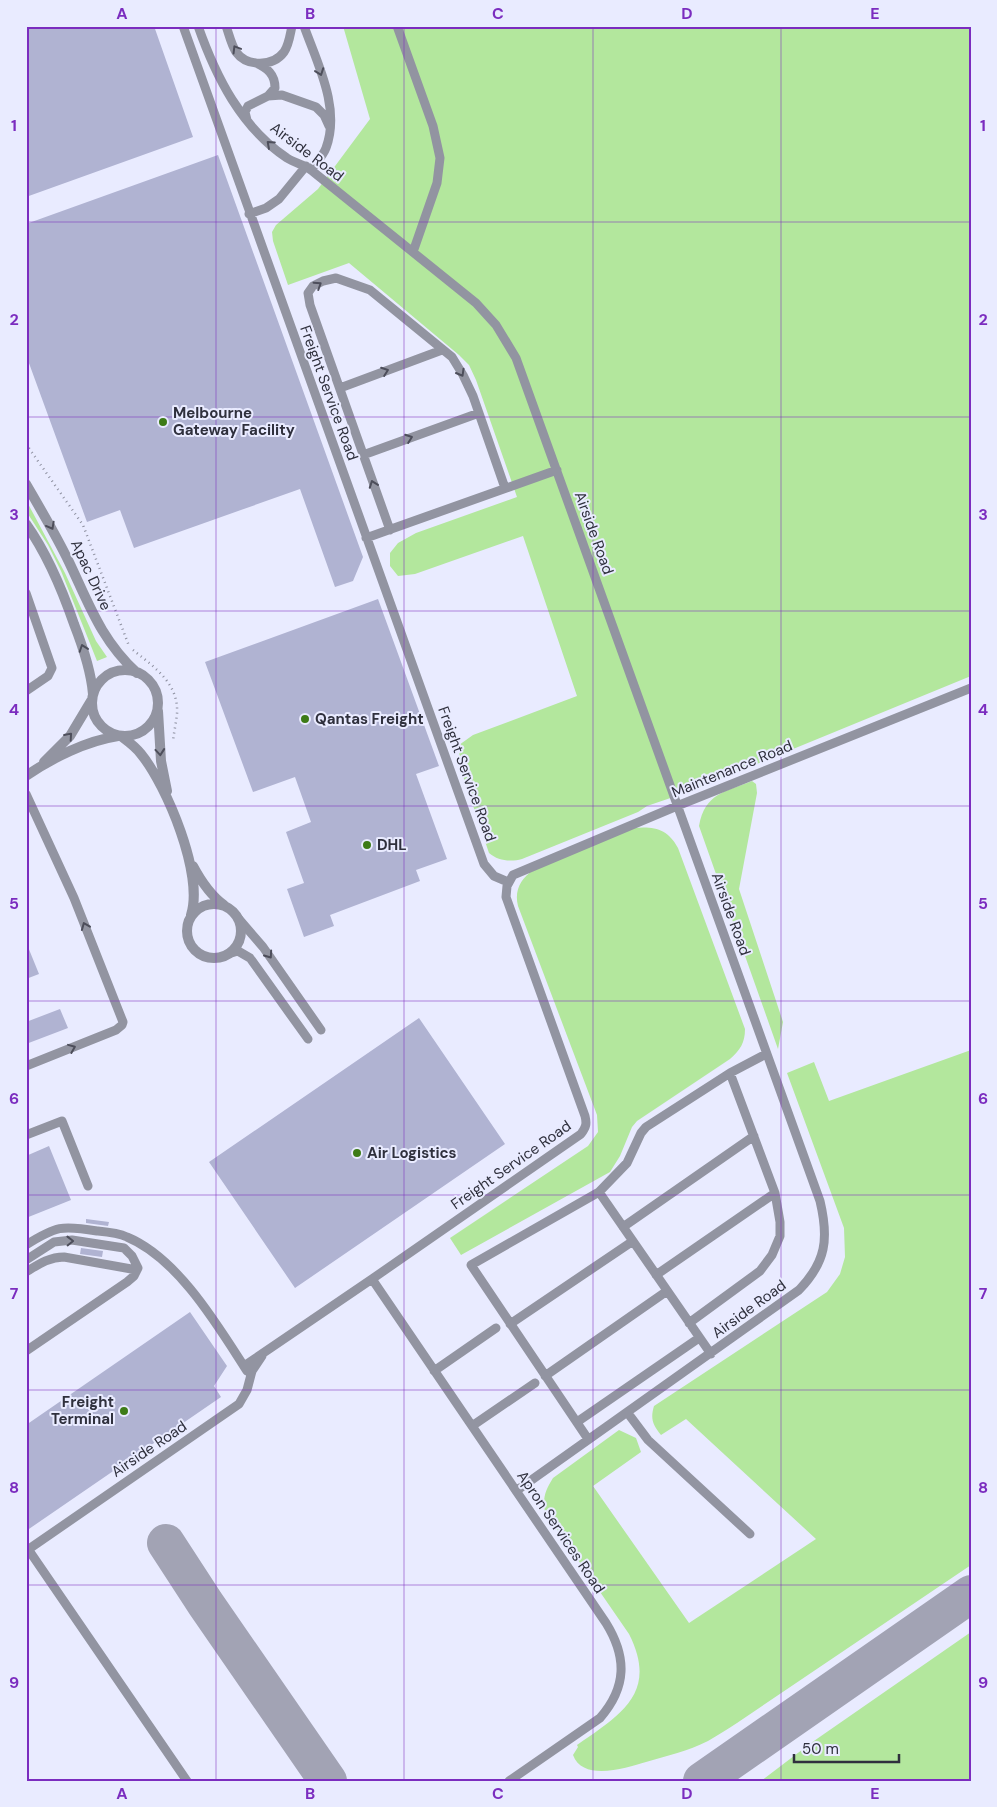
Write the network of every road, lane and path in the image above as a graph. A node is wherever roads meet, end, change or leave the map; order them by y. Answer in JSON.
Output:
{"nodes":[{"id":1,"x":183,"y":26,"type":"edge"},
{"id":2,"x":198,"y":26,"type":"edge"},
{"id":3,"x":226,"y":26,"type":"edge"},
{"id":4,"x":292,"y":26,"type":"edge"},
{"id":5,"x":304,"y":26,"type":"edge"},
{"id":6,"x":397,"y":26,"type":"edge"},
{"id":7,"x":255,"y":63,"type":"junction"},
{"id":8,"x":268,"y":96,"type":"junction"},
{"id":9,"x":248,"y":120,"type":"junction"},
{"id":10,"x":330,"y":132,"type":"junction"},
{"id":11,"x":308,"y":168,"type":"junction"},
{"id":12,"x":249,"y":214,"type":"junction"},
{"id":13,"x":413,"y":252,"type":"junction"},
{"id":14,"x":442,"y":350,"type":"junction"},
{"id":15,"x":340,"y":388,"type":"junction"},
{"id":16,"x":479,"y":413,"type":"junction"},
{"id":17,"x":26,"y":444,"type":"edge"},
{"id":18,"x":363,"y":455,"type":"junction"},
{"id":19,"x":557,"y":470,"type":"junction"},
{"id":20,"x":26,"y":484,"type":"edge"},
{"id":21,"x":505,"y":488,"type":"junction"},
{"id":22,"x":26,"y":524,"type":"edge"},
{"id":23,"x":390,"y":530,"type":"junction"},
{"id":24,"x":366,"y":538,"type":"junction"},
{"id":25,"x":26,"y":593,"type":"edge"},
{"id":26,"x":137,"y":673,"type":"junction"},
{"id":27,"x":971,"y":688,"type":"edge"},
{"id":28,"x":26,"y":691,"type":"edge"},
{"id":29,"x":93,"y":697,"type":"junction"},
{"id":30,"x":158,"y":704,"type":"junction"},
{"id":31,"x":120,"y":736,"type":"junction"},
{"id":32,"x":159,"y":746,"type":"junction"},
{"id":33,"x":38,"y":768,"type":"junction"},
{"id":34,"x":26,"y":776,"type":"edge"},
{"id":35,"x":26,"y":794,"type":"edge"},
{"id":36,"x":169,"y":802,"type":"junction"},
{"id":37,"x":678,"y":806,"type":"junction"},
{"id":38,"x":188,"y":856,"type":"junction"},
{"id":39,"x":508,"y":882,"type":"junction"},
{"id":40,"x":226,"y":906,"type":"junction"},
{"id":41,"x":191,"y":915,"type":"junction"},
{"id":42,"x":238,"y":918,"type":"junction"},
{"id":43,"x":228,"y":954,"type":"junction"},
{"id":44,"x":321,"y":1030,"type":"dead end"},
{"id":45,"x":308,"y":1039,"type":"dead end"},
{"id":46,"x":766,"y":1054,"type":"junction"},
{"id":47,"x":26,"y":1066,"type":"edge"},
{"id":48,"x":730,"y":1074,"type":"junction"},
{"id":49,"x":26,"y":1135,"type":"edge"},
{"id":50,"x":754,"y":1136,"type":"junction"},
{"id":51,"x":88,"y":1186,"type":"dead end"},
{"id":52,"x":599,"y":1192,"type":"junction"},
{"id":53,"x":775,"y":1193,"type":"junction"},
{"id":54,"x":623,"y":1227,"type":"junction"},
{"id":55,"x":633,"y":1241,"type":"junction"},
{"id":56,"x":26,"y":1245,"type":"edge"},
{"id":57,"x":26,"y":1260,"type":"edge"},
{"id":58,"x":137,"y":1270,"type":"junction"},
{"id":59,"x":26,"y":1272,"type":"edge"},
{"id":60,"x":656,"y":1276,"type":"junction"},
{"id":61,"x":372,"y":1280,"type":"junction"},
{"id":62,"x":667,"y":1291,"type":"junction"},
{"id":63,"x":688,"y":1323,"type":"junction"},
{"id":64,"x":510,"y":1324,"type":"junction"},
{"id":65,"x":496,"y":1328,"type":"dead end"},
{"id":66,"x":699,"y":1338,"type":"junction"},
{"id":67,"x":26,"y":1351,"type":"edge"},
{"id":68,"x":264,"y":1354,"type":"junction"},
{"id":69,"x":711,"y":1354,"type":"junction"},
{"id":70,"x":244,"y":1366,"type":"junction"},
{"id":71,"x":434,"y":1371,"type":"junction"},
{"id":72,"x":545,"y":1376,"type":"junction"},
{"id":73,"x":251,"y":1377,"type":"junction"},
{"id":74,"x":535,"y":1383,"type":"dead end"},
{"id":75,"x":627,"y":1412,"type":"junction"},
{"id":76,"x":577,"y":1422,"type":"junction"},
{"id":77,"x":472,"y":1426,"type":"junction"},
{"id":78,"x":588,"y":1440,"type":"junction"},
{"id":79,"x":516,"y":1491,"type":"junction"},
{"id":80,"x":750,"y":1534,"type":"dead end"},
{"id":81,"x":27,"y":1550,"type":"edge"},
{"id":82,"x":187,"y":1781,"type":"edge"},
{"id":83,"x":509,"y":1781,"type":"edge"}],
"edges":[{"from":1,"to":12,"type":"lane","name":"Freight Service Road"},
{"from":2,"to":9,"type":"lane","name":"Airside Road"},
{"from":7,"to":3,"type":"lane","one_way":true},
{"from":4,"to":7,"type":"lane"},
{"from":5,"to":10,"type":"lane","one_way":true},
{"from":6,"to":13,"type":"lane"},
{"from":7,"to":8,"type":"lane"},
{"from":8,"to":9,"type":"lane"},
{"from":8,"to":10,"type":"lane"},
{"from":11,"to":9,"type":"lane","name":"Airside Road","one_way":true},
{"from":10,"to":11,"type":"lane"},
{"from":11,"to":12,"type":"lane"},
{"from":11,"to":13,"type":"lane","name":"Airside Road"},
{"from":12,"to":24,"type":"lane","name":"Freight Service Road"},
{"from":13,"to":19,"type":"lane","name":"Airside Road"},
{"from":15,"to":14,"type":"lane","one_way":true},
{"from":15,"to":14,"type":"lane","one_way":true},
{"from":14,"to":16,"type":"lane","one_way":true},
{"from":15,"to":18,"type":"lane"},
{"from":18,"to":16,"type":"lane","one_way":true},
{"from":16,"to":21,"type":"lane"},
{"from":17,"to":32,"type":"path"},
{"from":23,"to":18,"type":"lane","one_way":true},
{"from":19,"to":21,"type":"lane"},
{"from":19,"to":37,"type":"lane","name":"Airside Road"},
{"from":20,"to":26,"type":"street","name":"Apac Drive","one_way":true},
{"from":21,"to":23,"type":"lane"},
{"from":29,"to":22,"type":"street","one_way":true},
{"from":23,"to":24,"type":"lane"},
{"from":24,"to":39,"type":"lane","name":"Freight Service Road"},
{"from":25,"to":28,"type":"lane"},
{"from":26,"to":29,"type":"street"},
{"from":26,"to":30,"type":"street"},
{"from":27,"to":37,"type":"lane","name":"Maintenance Road"},
{"from":29,"to":31,"type":"street"},
{"from":33,"to":29,"type":"street","one_way":true},
{"from":30,"to":31,"type":"street"},
{"from":30,"to":32,"type":"street"},
{"from":31,"to":33,"type":"street"},
{"from":31,"to":36,"type":"street"},
{"from":32,"to":36,"type":"street","one_way":true},
{"from":33,"to":34,"type":"street"},
{"from":47,"to":35,"type":"lane","one_way":true},
{"from":36,"to":38,"type":"street"},
{"from":37,"to":39,"type":"lane","name":"Maintenance Road"},
{"from":37,"to":46,"type":"lane","name":"Airside Road"},
{"from":38,"to":40,"type":"street"},
{"from":38,"to":41,"type":"street"},
{"from":39,"to":61,"type":"lane","name":"Freight Service Road"},
{"from":40,"to":41,"type":"street"},
{"from":40,"to":42,"type":"street"},
{"from":41,"to":43,"type":"street"},
{"from":42,"to":43,"type":"street"},
{"from":42,"to":44,"type":"lane","one_way":true},
{"from":43,"to":45,"type":"lane"},
{"from":46,"to":48,"type":"lane"},
{"from":46,"to":69,"type":"lane","name":"Airside Road"},
{"from":48,"to":50,"type":"lane"},
{"from":48,"to":52,"type":"lane"},
{"from":49,"to":51,"type":"lane"},
{"from":50,"to":53,"type":"lane"},
{"from":50,"to":54,"type":"lane"},
{"from":52,"to":54,"type":"lane"},
{"from":52,"to":64,"type":"lane"},
{"from":53,"to":60,"type":"lane"},
{"from":53,"to":63,"type":"lane"},
{"from":54,"to":55,"type":"lane"},
{"from":55,"to":60,"type":"lane"},
{"from":55,"to":64,"type":"lane"},
{"from":56,"to":70,"type":"lane"},
{"from":57,"to":58,"type":"lane","one_way":true},
{"from":58,"to":59,"type":"lane"},
{"from":58,"to":67,"type":"lane"},
{"from":60,"to":62,"type":"lane"},
{"from":61,"to":68,"type":"lane","name":"Freight Service Road"},
{"from":61,"to":71,"type":"lane","name":"Apron Services Road"},
{"from":62,"to":63,"type":"lane"},
{"from":62,"to":72,"type":"lane"},
{"from":63,"to":66,"type":"lane"},
{"from":64,"to":72,"type":"lane"},
{"from":65,"to":71,"type":"lane"},
{"from":66,"to":69,"type":"lane"},
{"from":66,"to":76,"type":"lane"},
{"from":68,"to":70,"type":"lane","name":"Freight Service Road"},
{"from":68,"to":73,"type":"lane","name":"Airside Road"},
{"from":69,"to":75,"type":"lane","name":"Airside Road"},
{"from":70,"to":73,"type":"lane"},
{"from":71,"to":77,"type":"lane","name":"Apron Services Road"},
{"from":72,"to":76,"type":"lane"},
{"from":73,"to":81,"type":"lane","name":"Airside Road"},
{"from":74,"to":77,"type":"lane"},
{"from":75,"to":78,"type":"lane","name":"Airside Road"},
{"from":75,"to":80,"type":"lane"},
{"from":76,"to":78,"type":"lane"},
{"from":77,"to":79,"type":"lane","name":"Apron Services Road"},
{"from":78,"to":79,"type":"lane","name":"Airside Road"},
{"from":79,"to":83,"type":"lane","name":"Apron Services Road"},
{"from":81,"to":82,"type":"lane","name":"Airside Road"}]}
